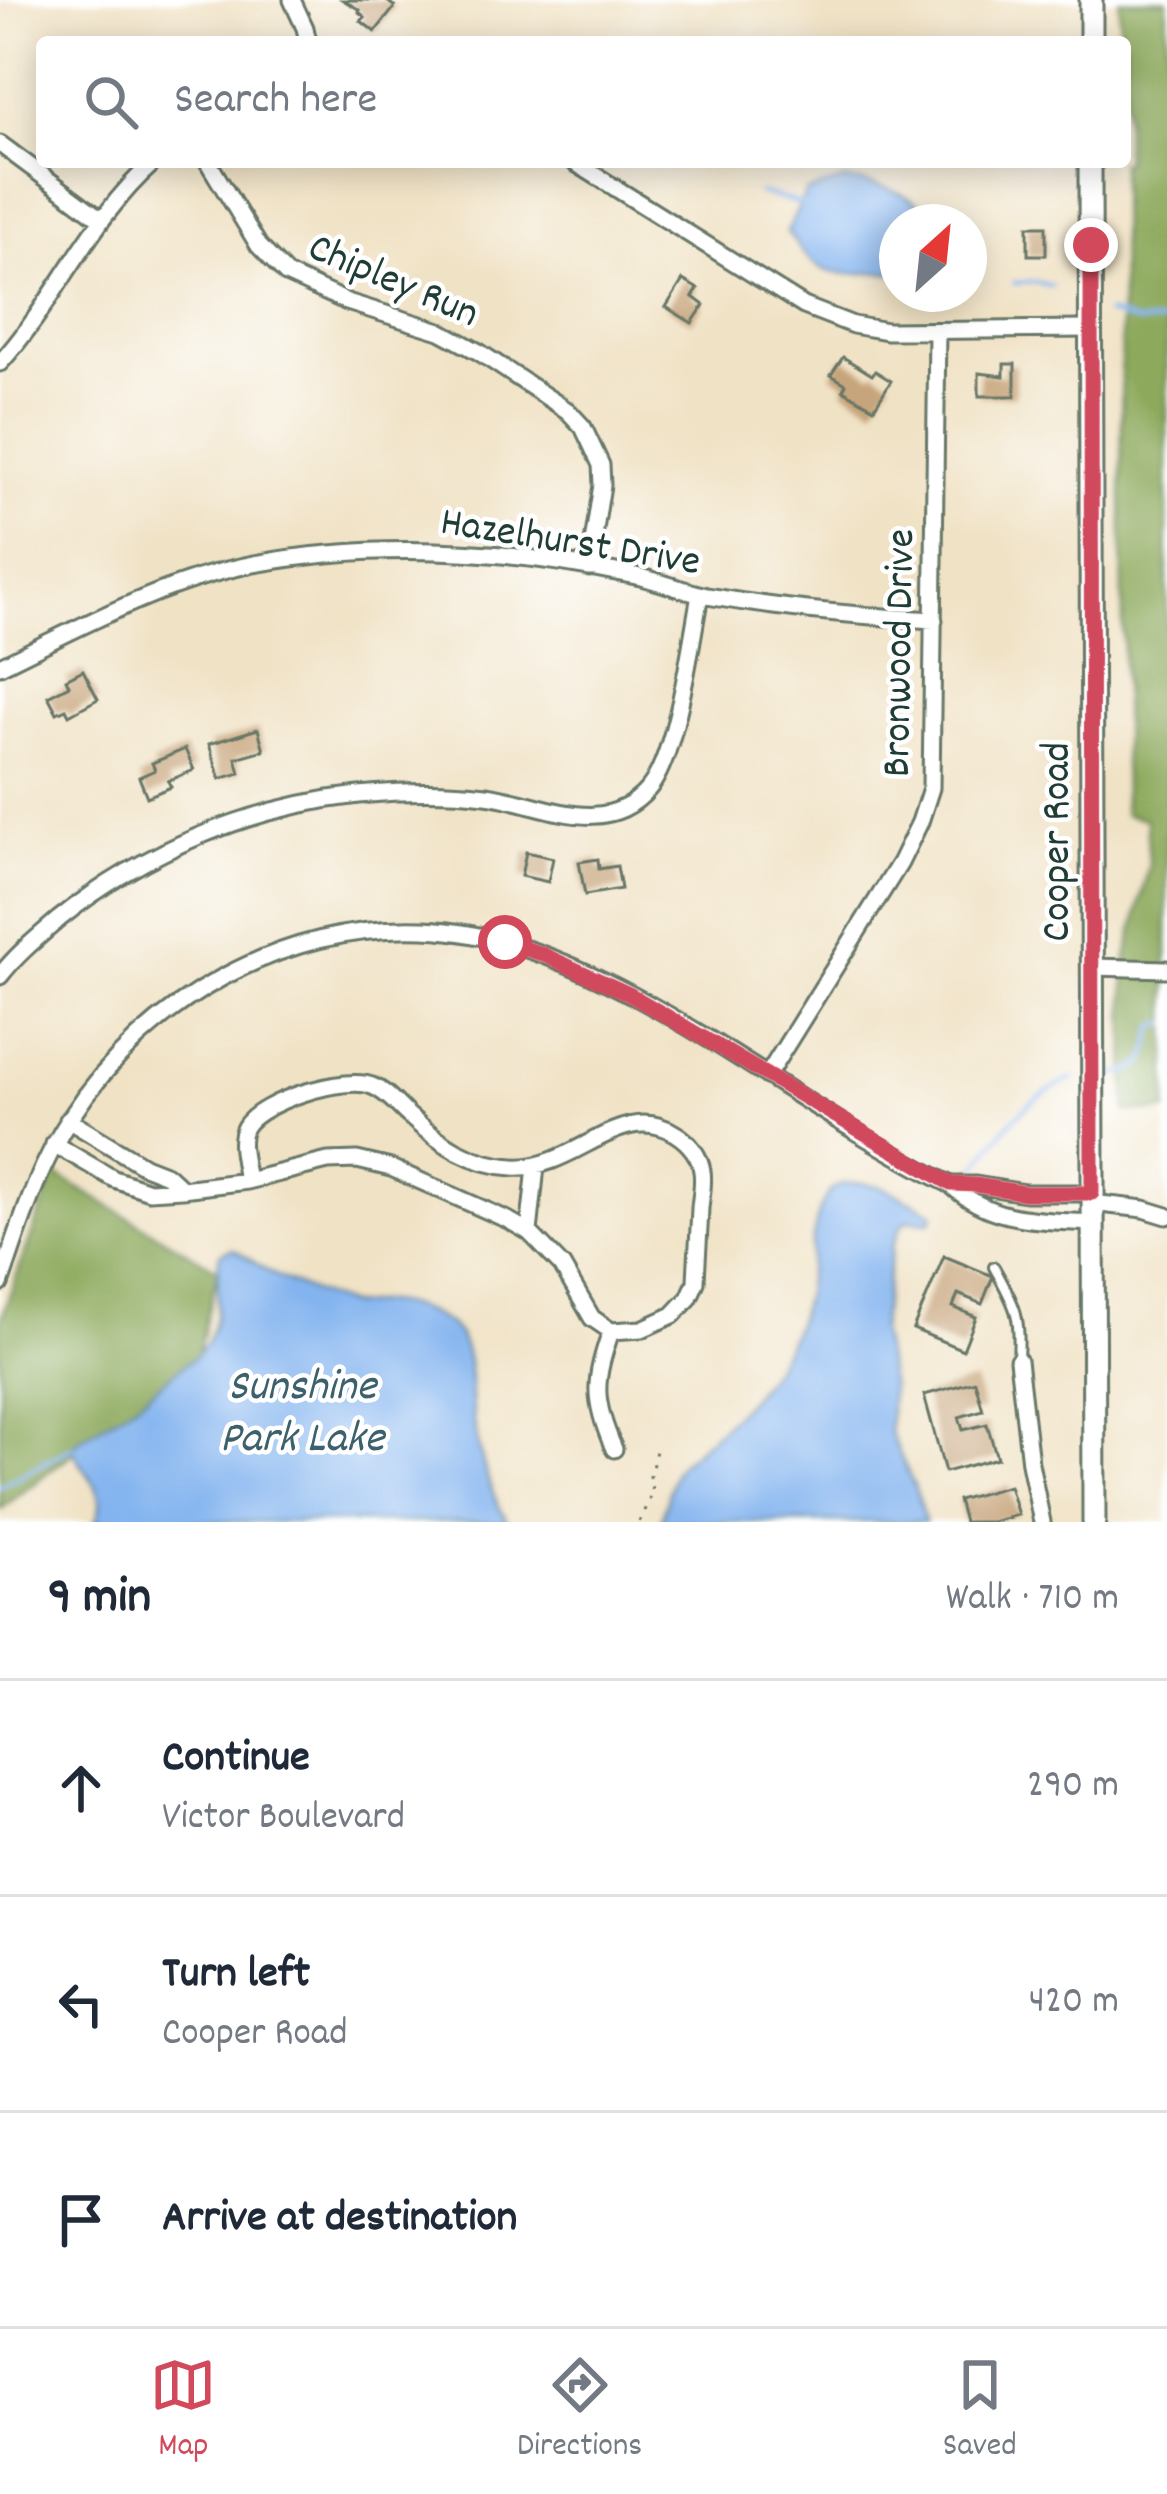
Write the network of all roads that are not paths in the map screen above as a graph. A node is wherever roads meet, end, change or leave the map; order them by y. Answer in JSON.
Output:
{"nodes":[{"id":1,"x":292,"y":0,"type":"edge"},
{"id":2,"x":1091,"y":0,"type":"edge"},
{"id":3,"x":307,"y":36,"type":"edge"},
{"id":4,"x":1091,"y":36,"type":"edge"},
{"id":5,"x":0,"y":144,"type":"edge"},
{"id":6,"x":147,"y":168,"type":"edge"},
{"id":7,"x":212,"y":168,"type":"edge"},
{"id":8,"x":584,"y":168,"type":"edge"},
{"id":9,"x":1090,"y":168,"type":"edge"},
{"id":10,"x":101,"y":219,"type":"junction"},
{"id":11,"x":1092,"y":329,"type":"junction"},
{"id":12,"x":937,"y":331,"type":"junction"},
{"id":13,"x":0,"y":363,"type":"edge"},
{"id":14,"x":590,"y":568,"type":"junction"},
{"id":15,"x":700,"y":595,"type":"junction"},
{"id":16,"x":934,"y":620,"type":"junction"},
{"id":17,"x":0,"y":666,"type":"edge"},
{"id":18,"x":1092,"y":968,"type":"junction"},
{"id":19,"x":1167,"y":969,"type":"edge"},
{"id":20,"x":0,"y":976,"type":"edge"},
{"id":21,"x":766,"y":1076,"type":"junction"},
{"id":22,"x":68,"y":1120,"type":"junction"},
{"id":23,"x":54,"y":1144,"type":"junction"},
{"id":24,"x":116,"y":1148,"type":"junction"},
{"id":25,"x":536,"y":1167,"type":"junction"},
{"id":26,"x":100,"y":1171,"type":"junction"},
{"id":27,"x":247,"y":1181,"type":"junction"},
{"id":28,"x":951,"y":1184,"type":"junction"},
{"id":29,"x":182,"y":1189,"type":"junction"},
{"id":30,"x":1092,"y":1206,"type":"junction"},
{"id":31,"x":1167,"y":1216,"type":"edge"},
{"id":32,"x":529,"y":1232,"type":"junction"},
{"id":33,"x":994,"y":1267,"type":"dead end"},
{"id":34,"x":0,"y":1284,"type":"edge"},
{"id":35,"x":611,"y":1330,"type":"junction"},
{"id":36,"x":1018,"y":1360,"type":"joint"},
{"id":37,"x":614,"y":1449,"type":"dead end"},
{"id":38,"x":1042,"y":1522,"type":"edge"},
{"id":39,"x":1094,"y":1522,"type":"edge"}],
"edges":[{"from":1,"to":3,"type":"street"},
{"from":2,"to":4,"type":"street"},
{"from":5,"to":10,"type":"street"},
{"from":6,"to":10,"type":"street"},
{"from":7,"to":14,"type":"street","name":"Chipley Run"},
{"from":8,"to":12,"type":"street"},
{"from":9,"to":11,"type":"street","name":"Cooper Road"},
{"from":10,"to":13,"type":"street"},
{"from":11,"to":12,"type":"street"},
{"from":11,"to":18,"type":"street","name":"Cooper Road"},
{"from":12,"to":16,"type":"street","name":"Bronwood Drive"},
{"from":14,"to":15,"type":"street","name":"Hazelhurst Drive"},
{"from":14,"to":17,"type":"street","name":"Hazelhurst Drive"},
{"from":15,"to":16,"type":"street","name":"Hazelhurst Drive"},
{"from":15,"to":20,"type":"street"},
{"from":16,"to":21,"type":"street","name":"Bronwood Drive"},
{"from":18,"to":19,"type":"street"},
{"from":18,"to":30,"type":"street","name":"Cooper Road"},
{"from":21,"to":22,"type":"street"},
{"from":21,"to":28,"type":"street"},
{"from":22,"to":23,"type":"street"},
{"from":22,"to":24,"type":"street"},
{"from":23,"to":26,"type":"street"},
{"from":23,"to":34,"type":"street"},
{"from":24,"to":26,"type":"lane"},
{"from":24,"to":29,"type":"street"},
{"from":25,"to":27,"type":"street"},
{"from":25,"to":32,"type":"street"},
{"from":25,"to":35,"type":"street"},
{"from":26,"to":29,"type":"street"},
{"from":27,"to":29,"type":"street"},
{"from":27,"to":32,"type":"street"},
{"from":28,"to":30,"type":"street"},
{"from":28,"to":30,"type":"street"},
{"from":30,"to":31,"type":"street"},
{"from":30,"to":39,"type":"street","name":"Cooper Road"},
{"from":32,"to":35,"type":"street"},
{"from":33,"to":36,"type":"lane"},
{"from":35,"to":37,"type":"street"},
{"from":36,"to":38,"type":"street"}]}
